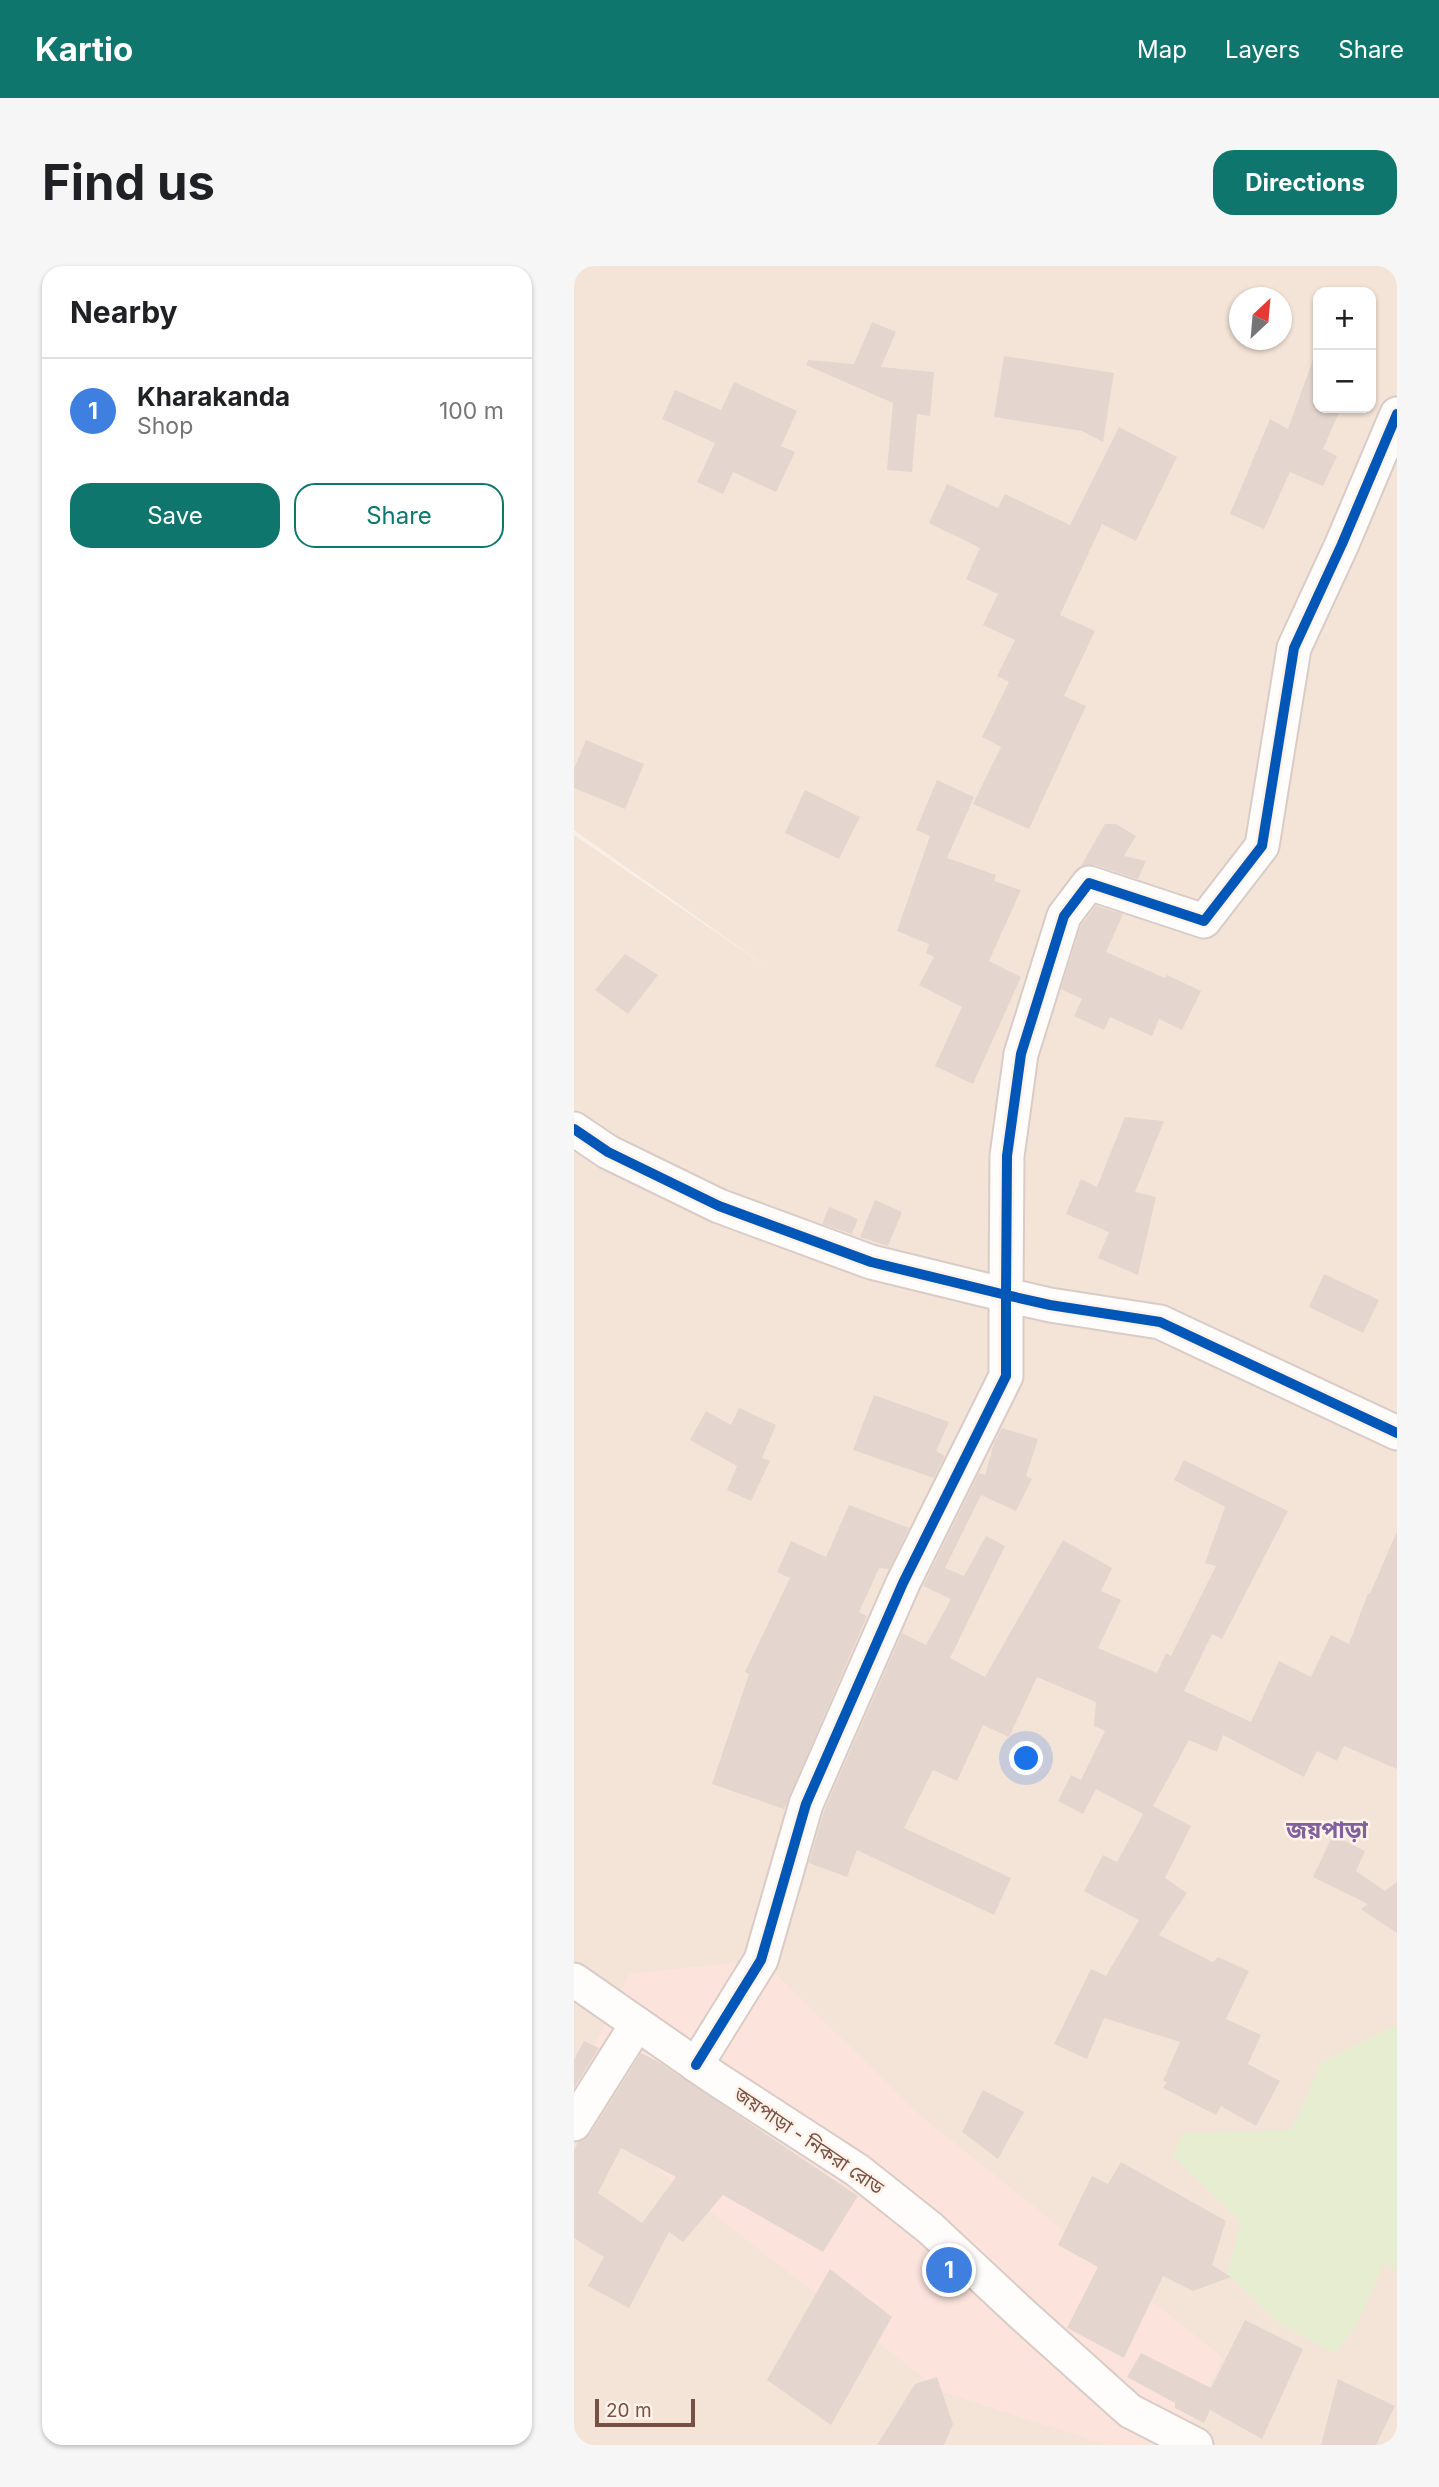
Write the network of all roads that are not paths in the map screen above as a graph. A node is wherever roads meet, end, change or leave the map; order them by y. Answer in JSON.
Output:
{"nodes":[{"id":1,"x":1397,"y":414,"type":"edge"},
{"id":2,"x":574,"y":1129,"type":"edge"},
{"id":3,"x":1006,"y":1295,"type":"junction"},
{"id":4,"x":1397,"y":1433,"type":"edge"},
{"id":5,"x":574,"y":1980,"type":"edge"},
{"id":6,"x":637,"y":2024,"type":"junction"},
{"id":7,"x":696,"y":2065,"type":"junction"},
{"id":8,"x":574,"y":2124,"type":"edge"},
{"id":9,"x":1196,"y":2445,"type":"edge"}],
"edges":[{"from":1,"to":3,"type":"street"},
{"from":2,"to":3,"type":"street"},
{"from":3,"to":4,"type":"street"},
{"from":3,"to":7,"type":"street"},
{"from":5,"to":6,"type":"street","name":"জয়পাড়া - নিকরা রোড"},
{"from":6,"to":7,"type":"street","name":"জয়পাড়া - নিকরা রোড"},
{"from":6,"to":8,"type":"street"},
{"from":7,"to":9,"type":"street","name":"জয়পাড়া - নিকরা রোড"}]}
